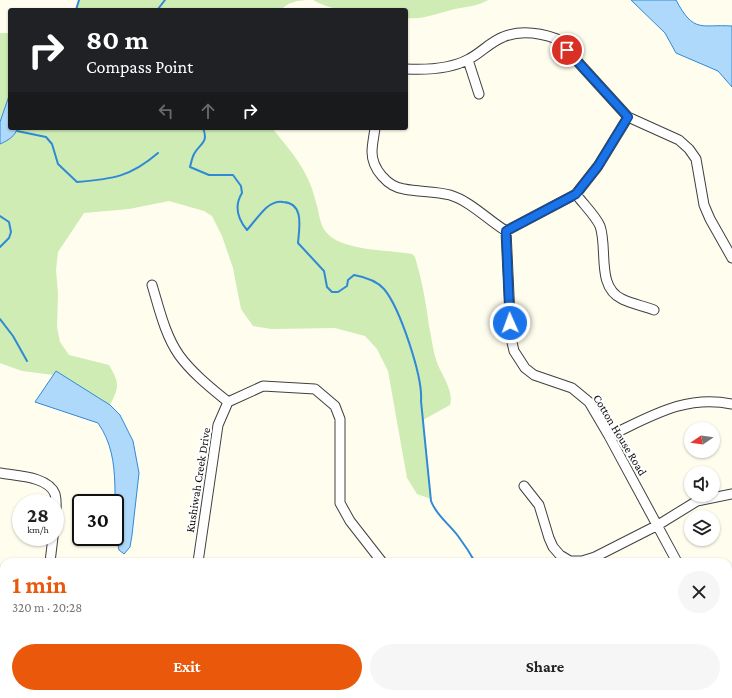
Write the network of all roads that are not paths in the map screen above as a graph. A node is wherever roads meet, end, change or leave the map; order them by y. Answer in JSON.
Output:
{"nodes":[{"id":1,"x":468,"y":60,"type":"junction"},
{"id":2,"x":408,"y":69,"type":"edge"},
{"id":3,"x":479,"y":94,"type":"dead end"},
{"id":4,"x":628,"y":117,"type":"junction"},
{"id":5,"x":375,"y":130,"type":"edge"},
{"id":6,"x":576,"y":194,"type":"junction"},
{"id":7,"x":506,"y":231,"type":"junction"},
{"id":8,"x":732,"y":258,"type":"edge"},
{"id":9,"x":152,"y":285,"type":"dead end"},
{"id":10,"x":654,"y":310,"type":"dead end"},
{"id":11,"x":228,"y":402,"type":"junction"},
{"id":12,"x":732,"y":404,"type":"edge"},
{"id":13,"x":609,"y":436,"type":"junction"},
{"id":14,"x":0,"y":474,"type":"edge"},
{"id":15,"x":524,"y":486,"type":"dead end"},
{"id":16,"x":55,"y":494,"type":"edge"},
{"id":17,"x":732,"y":494,"type":"edge"},
{"id":18,"x":658,"y":525,"type":"junction"},
{"id":19,"x":52,"y":546,"type":"edge"},
{"id":20,"x":50,"y":558,"type":"edge"},
{"id":21,"x":199,"y":558,"type":"edge"},
{"id":22,"x":379,"y":558,"type":"edge"},
{"id":23,"x":565,"y":558,"type":"edge"},
{"id":24,"x":592,"y":558,"type":"edge"},
{"id":25,"x":675,"y":558,"type":"edge"}],
"edges":[{"from":1,"to":2,"type":"street"},
{"from":1,"to":3,"type":"street"},
{"from":1,"to":4,"type":"street"},
{"from":4,"to":6,"type":"street"},
{"from":4,"to":8,"type":"street"},
{"from":5,"to":7,"type":"street"},
{"from":6,"to":7,"type":"street"},
{"from":6,"to":10,"type":"street"},
{"from":7,"to":13,"type":"street","name":"Cotton House Road"},
{"from":9,"to":11,"type":"street"},
{"from":11,"to":21,"type":"street","name":"Kushiwah Creek Drive"},
{"from":11,"to":22,"type":"street"},
{"from":12,"to":13,"type":"street"},
{"from":13,"to":18,"type":"street","name":"Cotton House Road"},
{"from":14,"to":16,"type":"street"},
{"from":15,"to":23,"type":"street"},
{"from":17,"to":18,"type":"street"},
{"from":18,"to":24,"type":"street"},
{"from":18,"to":25,"type":"street","name":"Cotton House Road"},
{"from":19,"to":20,"type":"street"}]}
